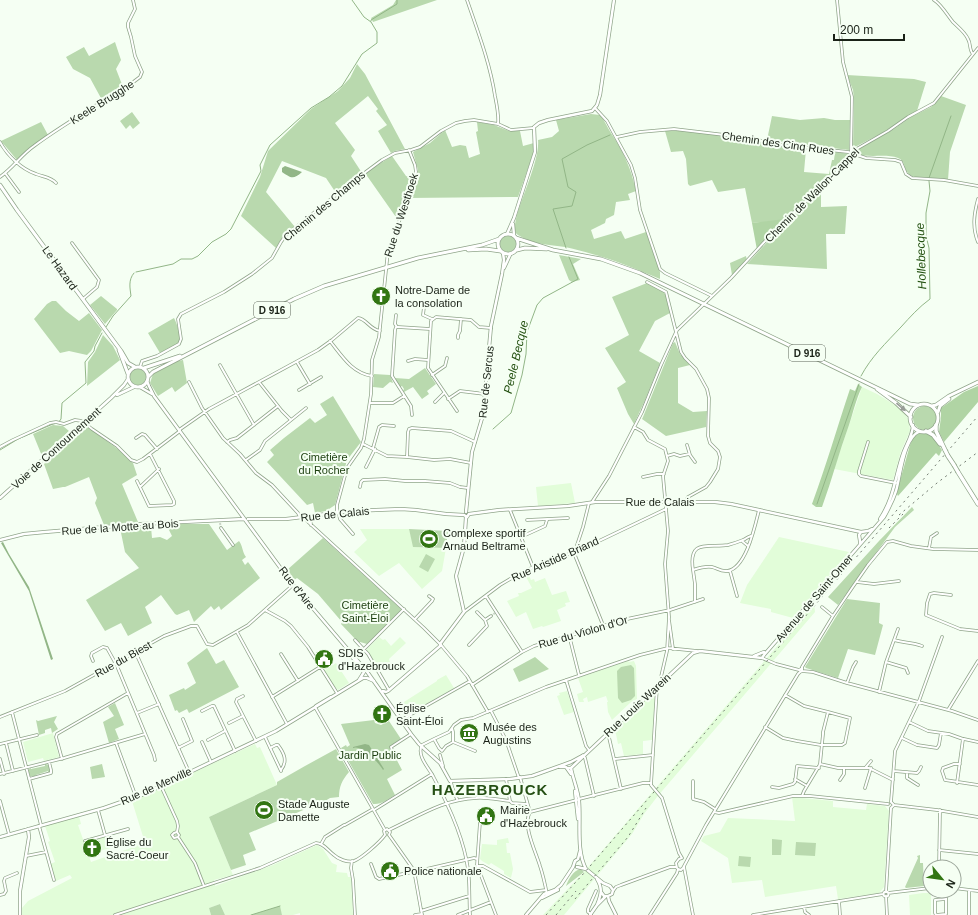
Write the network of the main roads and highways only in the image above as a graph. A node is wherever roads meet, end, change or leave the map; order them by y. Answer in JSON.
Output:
{"nodes":[{"id":1,"x":0,"y":185,"type":"edge"},
{"id":2,"x":0,"y":188,"type":"edge"},
{"id":3,"x":15,"y":207,"type":"junction"},
{"id":4,"x":515,"y":236,"type":"junction"},
{"id":5,"x":499,"y":239,"type":"junction"},
{"id":6,"x":457,"y":250,"type":"junction"},
{"id":7,"x":517,"y":250,"type":"junction"},
{"id":8,"x":553,"y":250,"type":"junction"},
{"id":9,"x":502,"y":252,"type":"junction"},
{"id":10,"x":117,"y":346,"type":"junction"},
{"id":11,"x":194,"y":350,"type":"junction"},
{"id":12,"x":135,"y":367,"type":"junction"},
{"id":13,"x":141,"y":368,"type":"junction"},
{"id":14,"x":128,"y":374,"type":"junction"},
{"id":15,"x":148,"y":377,"type":"junction"},
{"id":16,"x":978,"y":382,"type":"edge"},
{"id":17,"x":867,"y":383,"type":"junction"},
{"id":18,"x":956,"y":393,"type":"junction"},
{"id":19,"x":918,"y":405,"type":"junction"},
{"id":20,"x":931,"y":406,"type":"junction"},
{"id":21,"x":938,"y":414,"type":"junction"},
{"id":22,"x":911,"y":417,"type":"junction"},
{"id":23,"x":936,"y":425,"type":"junction"},
{"id":24,"x":926,"y":431,"type":"junction"},
{"id":25,"x":945,"y":450,"type":"junction"},
{"id":26,"x":978,"y":504,"type":"edge"}],
"edges":[{"from":1,"to":3,"type":"main road","name":"Le Hazard"},
{"from":2,"to":3,"type":"main road","name":"Le Hazard"},
{"from":3,"to":10,"type":"main road","name":"Le Hazard"},
{"from":4,"to":5,"type":"main road"},
{"from":4,"to":7,"type":"main road"},
{"from":4,"to":8,"type":"main road","number":"D 916"},
{"from":5,"to":6,"type":"main road","number":"D 916"},
{"from":5,"to":9,"type":"main road"},
{"from":6,"to":9,"type":"main road","number":"D 916"},
{"from":6,"to":11,"type":"main road","number":"D 916"},
{"from":7,"to":8,"type":"main road","number":"D 916"},
{"from":7,"to":9,"type":"main road"},
{"from":8,"to":17,"type":"main road","number":"D 916"},
{"from":10,"to":12,"type":"main road"},
{"from":10,"to":14,"type":"main road"},
{"from":11,"to":13,"type":"main road","number":"D 916"},
{"from":11,"to":15,"type":"main road","number":"D 916"},
{"from":12,"to":13,"type":"main road"},
{"from":12,"to":14,"type":"main road"},
{"from":13,"to":15,"type":"main road"},
{"from":14,"to":15,"type":"main road"},
{"from":16,"to":18,"type":"main road"},
{"from":17,"to":19,"type":"main road","number":"D 916"},
{"from":17,"to":22,"type":"main road","number":"D 916","one_way":true},
{"from":18,"to":20,"type":"main road"},
{"from":18,"to":21,"type":"main road"},
{"from":19,"to":20,"type":"main road"},
{"from":19,"to":22,"type":"main road"},
{"from":20,"to":21,"type":"main road"},
{"from":21,"to":23,"type":"main road"},
{"from":22,"to":24,"type":"main road"},
{"from":23,"to":24,"type":"main road"},
{"from":23,"to":25,"type":"highway"},
{"from":24,"to":25,"type":"highway"},
{"from":25,"to":26,"type":"highway","bridge":true}]}
